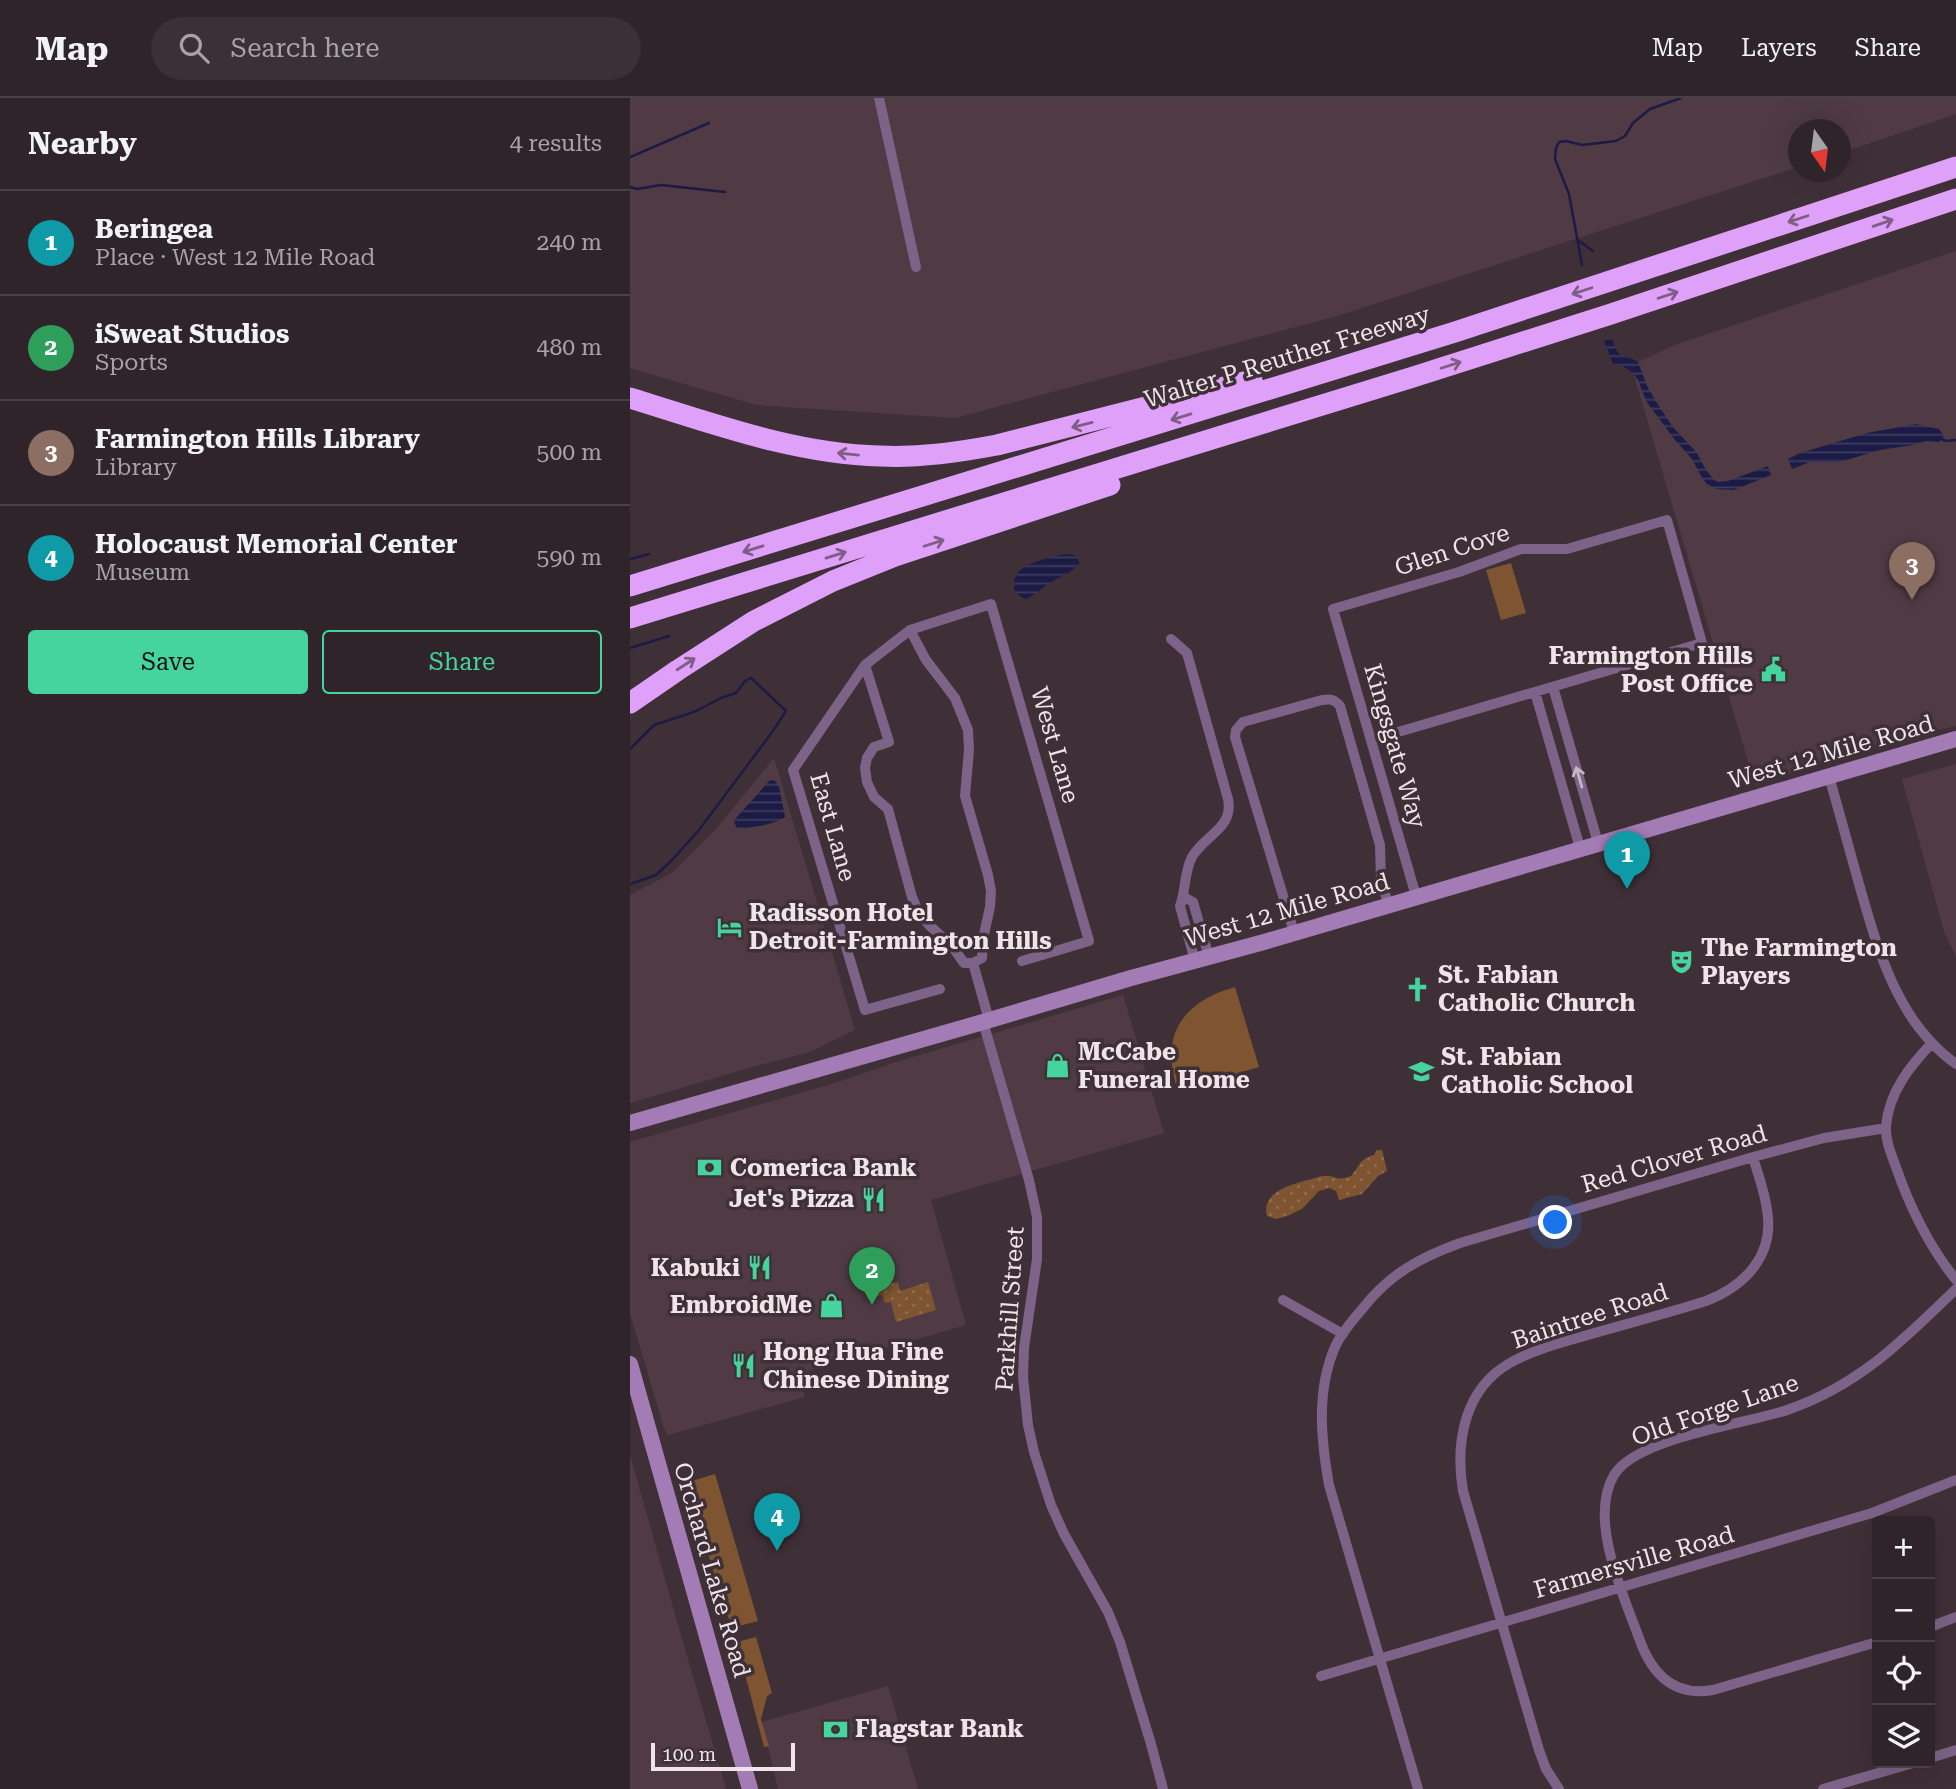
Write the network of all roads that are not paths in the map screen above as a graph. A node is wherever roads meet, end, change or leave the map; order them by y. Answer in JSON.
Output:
{"nodes":[{"id":1,"x":879,"y":98,"type":"edge"},
{"id":2,"x":1956,"y":167,"type":"edge"},
{"id":3,"x":1956,"y":199,"type":"edge"},
{"id":4,"x":916,"y":267,"type":"dead end"},
{"id":5,"x":1387,"y":354,"type":"junction"},
{"id":6,"x":1410,"y":378,"type":"junction"},
{"id":7,"x":630,"y":398,"type":"edge"},
{"id":8,"x":793,"y":568,"type":"junction"},
{"id":9,"x":630,"y":586,"type":"edge"},
{"id":10,"x":1333,"y":609,"type":"joint"},
{"id":11,"x":630,"y":618,"type":"edge"},
{"id":12,"x":910,"y":629,"type":"junction"},
{"id":13,"x":630,"y":632,"type":"edge"},
{"id":14,"x":1171,"y":639,"type":"dead end"},
{"id":15,"x":887,"y":647,"type":"joint"},
{"id":16,"x":865,"y":665,"type":"junction"},
{"id":17,"x":1553,"y":687,"type":"junction"},
{"id":18,"x":1535,"y":692,"type":"junction"},
{"id":19,"x":630,"y":703,"type":"edge"},
{"id":20,"x":1956,"y":739,"type":"edge"},
{"id":21,"x":1371,"y":740,"type":"junction"},
{"id":22,"x":1829,"y":776,"type":"junction"},
{"id":23,"x":1598,"y":843,"type":"junction"},
{"id":24,"x":1580,"y":848,"type":"junction"},
{"id":25,"x":1416,"y":896,"type":"junction"},
{"id":26,"x":1388,"y":904,"type":"junction"},
{"id":27,"x":1294,"y":932,"type":"junction"},
{"id":28,"x":1202,"y":959,"type":"junction"},
{"id":29,"x":1022,"y":961,"type":"dead end"},
{"id":30,"x":973,"y":963,"type":"junction"},
{"id":31,"x":940,"y":989,"type":"dead end"},
{"id":32,"x":986,"y":1021,"type":"junction"},
{"id":33,"x":1932,"y":1043,"type":"junction"},
{"id":34,"x":1956,"y":1064,"type":"edge"},
{"id":35,"x":630,"y":1123,"type":"edge"},
{"id":36,"x":1886,"y":1129,"type":"junction"},
{"id":37,"x":1753,"y":1157,"type":"junction"},
{"id":38,"x":1956,"y":1280,"type":"edge"},
{"id":39,"x":1956,"y":1289,"type":"edge"},
{"id":40,"x":1283,"y":1300,"type":"dead end"},
{"id":41,"x":1343,"y":1334,"type":"junction"},
{"id":42,"x":630,"y":1364,"type":"edge"},
{"id":43,"x":1956,"y":1480,"type":"edge"},
{"id":44,"x":1621,"y":1588,"type":"junction"},
{"id":45,"x":1956,"y":1617,"type":"edge"},
{"id":46,"x":1502,"y":1623,"type":"junction"},
{"id":47,"x":1935,"y":1625,"type":"edge"},
{"id":48,"x":1872,"y":1643,"type":"edge"},
{"id":49,"x":1380,"y":1658,"type":"junction"},
{"id":50,"x":1321,"y":1676,"type":"dead end"},
{"id":51,"x":1956,"y":1750,"type":"edge"},
{"id":52,"x":1935,"y":1756,"type":"edge"},
{"id":53,"x":1896,"y":1768,"type":"edge"},
{"id":54,"x":750,"y":1789,"type":"edge"},
{"id":55,"x":1163,"y":1789,"type":"edge"},
{"id":56,"x":1418,"y":1789,"type":"edge"},
{"id":57,"x":1559,"y":1789,"type":"edge"},
{"id":58,"x":1823,"y":1789,"type":"edge"}],
"edges":[{"from":1,"to":4,"type":"street"},
{"from":2,"to":5,"type":"highway","name":"Walter P Reuther Freeway","one_way":true},
{"from":6,"to":3,"type":"highway","one_way":true},
{"from":5,"to":7,"type":"highway","one_way":true},
{"from":5,"to":9,"type":"highway","name":"Walter P Reuther Freeway","one_way":true},
{"from":8,"to":6,"type":"highway","one_way":true},
{"from":19,"to":6,"type":"highway","one_way":true},
{"from":8,"to":11,"type":"highway"},
{"from":8,"to":13,"type":"highway"},
{"from":10,"to":17,"type":"street","name":"Glen Cove"},
{"from":10,"to":21,"type":"street","name":"Kingsgate Way"},
{"from":12,"to":15,"type":"street","name":"West Lane"},
{"from":12,"to":29,"type":"street","name":"West Lane"},
{"from":12,"to":30,"type":"street"},
{"from":14,"to":28,"type":"street"},
{"from":15,"to":16,"type":"street","name":"East Lane"},
{"from":16,"to":30,"type":"street"},
{"from":16,"to":31,"type":"street","name":"East Lane"},
{"from":17,"to":18,"type":"street"},
{"from":23,"to":17,"type":"street","one_way":true},
{"from":18,"to":21,"type":"street"},
{"from":18,"to":24,"type":"street"},
{"from":20,"to":22,"type":"main road","name":"West 12 Mile Road"},
{"from":21,"to":25,"type":"street","name":"Kingsgate Way"},
{"from":22,"to":23,"type":"main road","name":"West 12 Mile Road"},
{"from":22,"to":33,"type":"street"},
{"from":23,"to":24,"type":"main road","name":"West 12 Mile Road"},
{"from":24,"to":25,"type":"main road","name":"West 12 Mile Road"},
{"from":25,"to":26,"type":"main road","name":"West 12 Mile Road"},
{"from":26,"to":27,"type":"main road","name":"West 12 Mile Road"},
{"from":26,"to":27,"type":"street"},
{"from":27,"to":28,"type":"main road","name":"West 12 Mile Road"},
{"from":28,"to":32,"type":"main road","name":"West 12 Mile Road"},
{"from":30,"to":32,"type":"street","name":"Parkhill Street"},
{"from":32,"to":35,"type":"main road","name":"West 12 Mile Road"},
{"from":32,"to":55,"type":"street","name":"Parkhill Street"},
{"from":33,"to":34,"type":"street"},
{"from":33,"to":36,"type":"street"},
{"from":36,"to":37,"type":"street","name":"Red Clover Road"},
{"from":36,"to":38,"type":"street"},
{"from":37,"to":41,"type":"street","name":"Red Clover Road"},
{"from":37,"to":46,"type":"street","name":"Baintree Road"},
{"from":39,"to":44,"type":"street","name":"Old Forge Lane"},
{"from":40,"to":41,"type":"street"},
{"from":41,"to":49,"type":"street","name":"Red Clover Road"},
{"from":42,"to":54,"type":"main road","name":"Orchard Lake Road"},
{"from":43,"to":44,"type":"street","name":"Farmersville Road"},
{"from":44,"to":46,"type":"street","name":"Farmersville Road"},
{"from":44,"to":48,"type":"street","name":"Old Forge Lane"},
{"from":45,"to":47,"type":"street"},
{"from":46,"to":49,"type":"street","name":"Farmersville Road"},
{"from":46,"to":57,"type":"street","name":"Baintree Road"},
{"from":49,"to":50,"type":"street","name":"Farmersville Road"},
{"from":49,"to":56,"type":"street","name":"Red Clover Road"},
{"from":51,"to":52,"type":"street"},
{"from":53,"to":58,"type":"street"}]}
